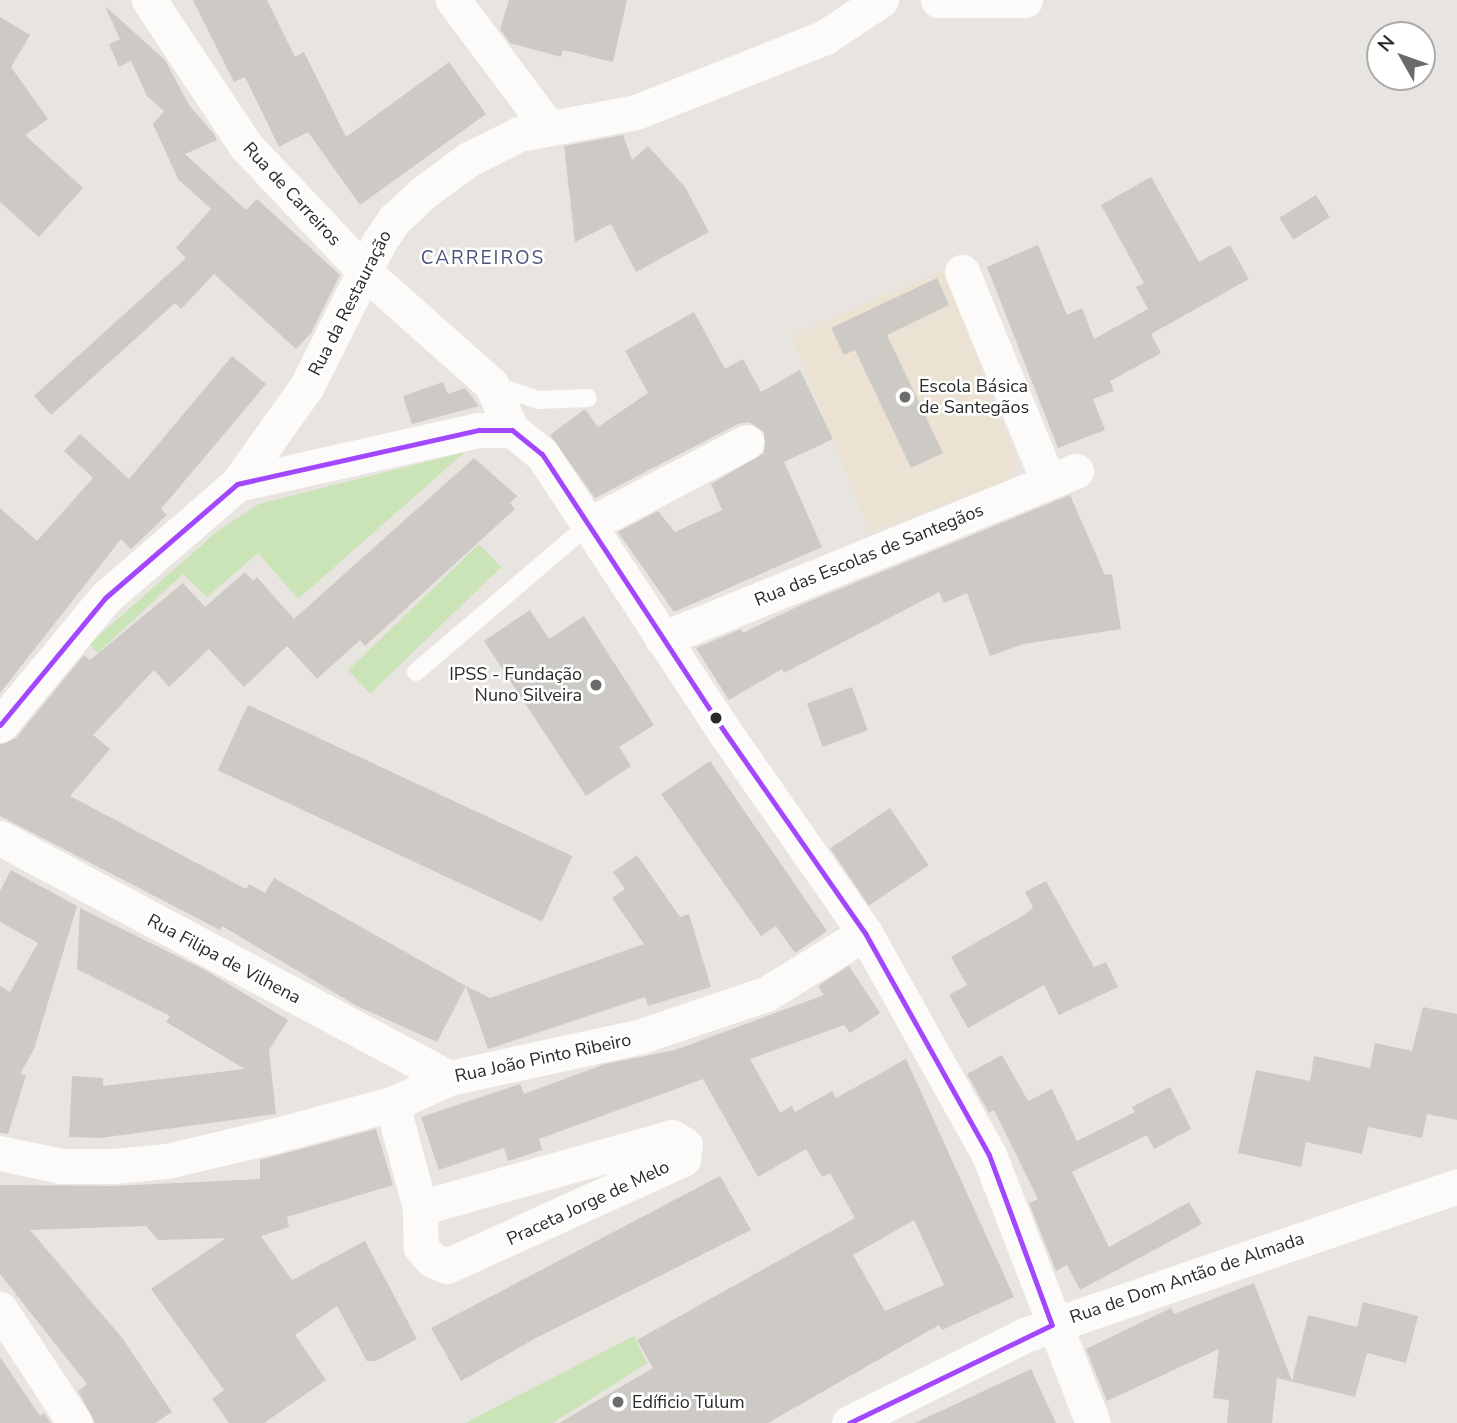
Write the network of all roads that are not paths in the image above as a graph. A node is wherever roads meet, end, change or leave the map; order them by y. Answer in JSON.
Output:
{"nodes":[{"id":1,"x":149,"y":0,"type":"edge"},
{"id":2,"x":881,"y":0,"type":"edge"},
{"id":3,"x":939,"y":0,"type":"edge"},
{"id":4,"x":1025,"y":0,"type":"edge"},
{"id":5,"x":456,"y":2,"type":"edge"},
{"id":6,"x":548,"y":127,"type":"junction"},
{"id":7,"x":962,"y":272,"type":"dead end"},
{"id":8,"x":367,"y":274,"type":"junction"},
{"id":9,"x":491,"y":384,"type":"junction"},
{"id":10,"x":588,"y":398,"type":"dead end"},
{"id":11,"x":512,"y":430,"type":"junction"},
{"id":12,"x":747,"y":442,"type":"dead end"},
{"id":13,"x":237,"y":484,"type":"junction"},
{"id":14,"x":588,"y":525,"type":"junction"},
{"id":15,"x":662,"y":639,"type":"junction"},
{"id":16,"x":416,"y":672,"type":"dead end"},
{"id":17,"x":0,"y":725,"type":"edge"},
{"id":18,"x":0,"y":838,"type":"edge"},
{"id":19,"x":866,"y":933,"type":"junction"},
{"id":20,"x":449,"y":1078,"type":"junction"},
{"id":21,"x":392,"y":1104,"type":"junction"},
{"id":22,"x":0,"y":1153,"type":"edge"},
{"id":23,"x":1457,"y":1186,"type":"edge"},
{"id":24,"x":420,"y":1208,"type":"junction"},
{"id":25,"x":0,"y":1309,"type":"edge"},
{"id":26,"x":1052,"y":1325,"type":"junction"},
{"id":27,"x":75,"y":1423,"type":"edge"},
{"id":28,"x":849,"y":1423,"type":"edge"},
{"id":29,"x":1093,"y":1423,"type":"edge"}],
"edges":[{"from":1,"to":8,"type":"street","name":"Rua de Carreiros"},
{"from":2,"to":6,"type":"street","name":"Rua da Restauração"},
{"from":3,"to":4,"type":"street"},
{"from":5,"to":6,"type":"street"},
{"from":6,"to":8,"type":"street","name":"Rua da Restauração"},
{"from":7,"to":15,"type":"street","name":"Rua das Escolas de Santegãos"},
{"from":8,"to":9,"type":"street","name":"Rua de Carreiros"},
{"from":8,"to":13,"type":"street","name":"Rua da Restauração"},
{"from":9,"to":10,"type":"lane"},
{"from":9,"to":11,"type":"street","name":"Rua de Carreiros"},
{"from":11,"to":13,"type":"street"},
{"from":11,"to":14,"type":"street"},
{"from":12,"to":14,"type":"street"},
{"from":13,"to":17,"type":"street","name":"Rua da Restauração"},
{"from":14,"to":15,"type":"street"},
{"from":14,"to":16,"type":"lane"},
{"from":15,"to":19,"type":"street"},
{"from":18,"to":20,"type":"street","name":"Rua Filipa de Vilhena"},
{"from":19,"to":20,"type":"street","name":"Rua João Pinto Ribeiro"},
{"from":19,"to":26,"type":"street"},
{"from":20,"to":21,"type":"street","name":"Rua João Pinto Ribeiro"},
{"from":21,"to":22,"type":"street","name":"Rua João Pinto Ribeiro"},
{"from":21,"to":24,"type":"street","name":"Praceta Jorge de Melo"},
{"from":23,"to":26,"type":"street","name":"Rua de Dom Antão de Almada"},
{"from":24,"to":24,"type":"street","name":"Praceta Jorge de Melo"},
{"from":25,"to":27,"type":"street"},
{"from":26,"to":28,"type":"street","name":"Rua de Dom Antão de Almada"},
{"from":26,"to":29,"type":"street"}]}
